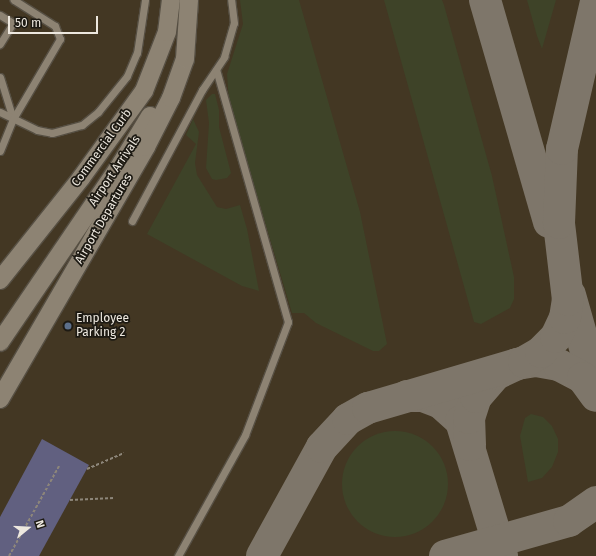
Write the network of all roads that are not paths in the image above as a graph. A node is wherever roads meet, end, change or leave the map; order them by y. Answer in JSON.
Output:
{"nodes":[{"id":1,"x":14,"y":0,"type":"edge"},
{"id":2,"x":144,"y":0,"type":"edge"},
{"id":3,"x":171,"y":0,"type":"edge"},
{"id":4,"x":189,"y":0,"type":"edge"},
{"id":5,"x":231,"y":0,"type":"edge"},
{"id":6,"x":0,"y":15,"type":"edge"},
{"id":7,"x":187,"y":31,"type":"junction"},
{"id":8,"x":0,"y":44,"type":"edge"},
{"id":9,"x":216,"y":70,"type":"junction"},
{"id":10,"x":0,"y":77,"type":"edge"},
{"id":11,"x":0,"y":112,"type":"edge"},
{"id":12,"x":13,"y":119,"type":"junction"},
{"id":13,"x":0,"y":151,"type":"edge"},
{"id":14,"x":132,"y":221,"type":"dead end"},
{"id":15,"x":0,"y":280,"type":"edge"},
{"id":16,"x":0,"y":342,"type":"edge"},
{"id":17,"x":0,"y":399,"type":"edge"},
{"id":18,"x":178,"y":556,"type":"edge"}],
"edges":[{"from":1,"to":12,"type":"lane"},
{"from":2,"to":12,"type":"lane"},
{"from":3,"to":15,"type":"street","name":"Commercial Curb"},
{"from":4,"to":7,"type":"street","name":"Airport Departures"},
{"from":5,"to":9,"type":"lane"},
{"from":6,"to":8,"type":"lane"},
{"from":7,"to":16,"type":"street","name":"Airport Arrivals"},
{"from":7,"to":17,"type":"street","name":"Airport Departures"},
{"from":9,"to":14,"type":"lane"},
{"from":9,"to":18,"type":"lane"},
{"from":10,"to":12,"type":"lane"},
{"from":11,"to":12,"type":"lane"},
{"from":12,"to":13,"type":"lane"}]}
